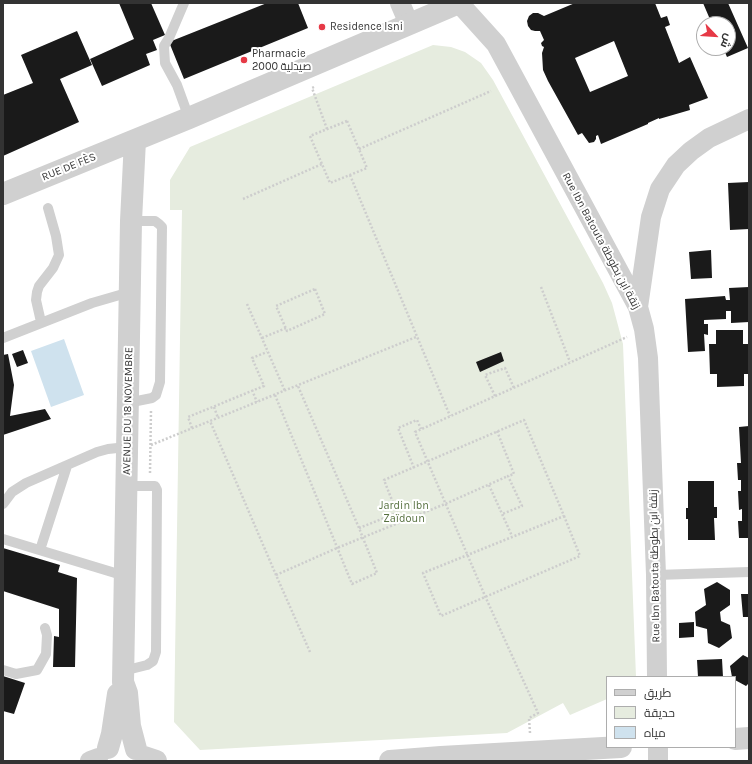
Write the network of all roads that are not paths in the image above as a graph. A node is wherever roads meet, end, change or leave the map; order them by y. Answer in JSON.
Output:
{"nodes":[{"id":1,"x":184,"y":3,"type":"edge"},
{"id":2,"x":400,"y":3,"type":"edge"},
{"id":3,"x":459,"y":3,"type":"edge"},
{"id":4,"x":409,"y":24,"type":"junction"},
{"id":5,"x":189,"y":118,"type":"junction"},
{"id":6,"x":749,"y":119,"type":"edge"},
{"id":7,"x":135,"y":140,"type":"junction"},
{"id":8,"x":3,"y":194,"type":"edge"},
{"id":9,"x":48,"y":208,"type":"dead end"},
{"id":10,"x":131,"y":221,"type":"junction"},
{"id":11,"x":130,"y":292,"type":"junction"},
{"id":12,"x":638,"y":307,"type":"junction"},
{"id":13,"x":41,"y":322,"type":"junction"},
{"id":14,"x":3,"y":338,"type":"edge"},
{"id":15,"x":128,"y":403,"type":"junction"},
{"id":16,"x":127,"y":447,"type":"junction"},
{"id":17,"x":67,"y":466,"type":"junction"},
{"id":18,"x":126,"y":486,"type":"junction"},
{"id":19,"x":3,"y":504,"type":"edge"},
{"id":20,"x":3,"y":539,"type":"edge"},
{"id":21,"x":40,"y":550,"type":"junction"},
{"id":22,"x":749,"y":572,"type":"edge"},
{"id":23,"x":656,"y":575,"type":"junction"},
{"id":24,"x":125,"y":576,"type":"junction"},
{"id":25,"x":45,"y":628,"type":"dead end"},
{"id":26,"x":3,"y":670,"type":"edge"},
{"id":27,"x":123,"y":676,"type":"junction"},
{"id":28,"x":657,"y":676,"type":"edge"},
{"id":29,"x":749,"y":738,"type":"edge"},
{"id":30,"x":736,"y":739,"type":"edge"},
{"id":31,"x":606,"y":748,"type":"edge"},
{"id":32,"x":658,"y":748,"type":"edge"},
{"id":33,"x":98,"y":757,"type":"edge"},
{"id":34,"x":146,"y":757,"type":"edge"},
{"id":35,"x":390,"y":761,"type":"edge"},
{"id":36,"x":658,"y":761,"type":"edge"}],
"edges":[{"from":1,"to":5,"type":"lane"},
{"from":2,"to":4,"type":"street"},
{"from":3,"to":4,"type":"street","name":"RUE DE FÈS"},
{"from":3,"to":12,"type":"street","name":"Rue Ibn Batouta زنقة ابن بطوطة"},
{"from":4,"to":5,"type":"street","name":"RUE DE FÈS"},
{"from":5,"to":7,"type":"street","name":"RUE DE FÈS"},
{"from":6,"to":12,"type":"street"},
{"from":7,"to":8,"type":"street","name":"RUE DE FÈS"},
{"from":7,"to":10,"type":"street","name":"AVENUE DU 18 NOVEMBRE"},
{"from":9,"to":13,"type":"lane"},
{"from":10,"to":11,"type":"street","name":"AVENUE DU 18 NOVEMBRE"},
{"from":10,"to":15,"type":"lane"},
{"from":11,"to":13,"type":"lane"},
{"from":11,"to":15,"type":"street","name":"AVENUE DU 18 NOVEMBRE"},
{"from":12,"to":23,"type":"street","name":"Rue Ibn Batouta زنقة ابن بطوطة"},
{"from":13,"to":14,"type":"lane"},
{"from":15,"to":16,"type":"street","name":"AVENUE DU 18 NOVEMBRE"},
{"from":16,"to":17,"type":"lane"},
{"from":16,"to":18,"type":"street","name":"AVENUE DU 18 NOVEMBRE"},
{"from":17,"to":19,"type":"lane"},
{"from":17,"to":21,"type":"lane"},
{"from":18,"to":24,"type":"street","name":"AVENUE DU 18 NOVEMBRE"},
{"from":18,"to":27,"type":"lane"},
{"from":20,"to":21,"type":"lane"},
{"from":21,"to":24,"type":"lane"},
{"from":22,"to":23,"type":"lane"},
{"from":23,"to":28,"type":"street","name":"Rue Ibn Batouta زنقة ابن بطوطة"},
{"from":24,"to":27,"type":"street","name":"AVENUE DU 18 NOVEMBRE"},
{"from":25,"to":26,"type":"lane"},
{"from":27,"to":33,"type":"street","name":"AVENUE DU 18 NOVEMBRE"},
{"from":27,"to":34,"type":"street","name":"AVENUE DU 18 NOVEMBRE"},
{"from":29,"to":30,"type":"street"},
{"from":31,"to":35,"type":"street"},
{"from":32,"to":36,"type":"street"},
{"from":33,"to":34,"type":"street"}]}
